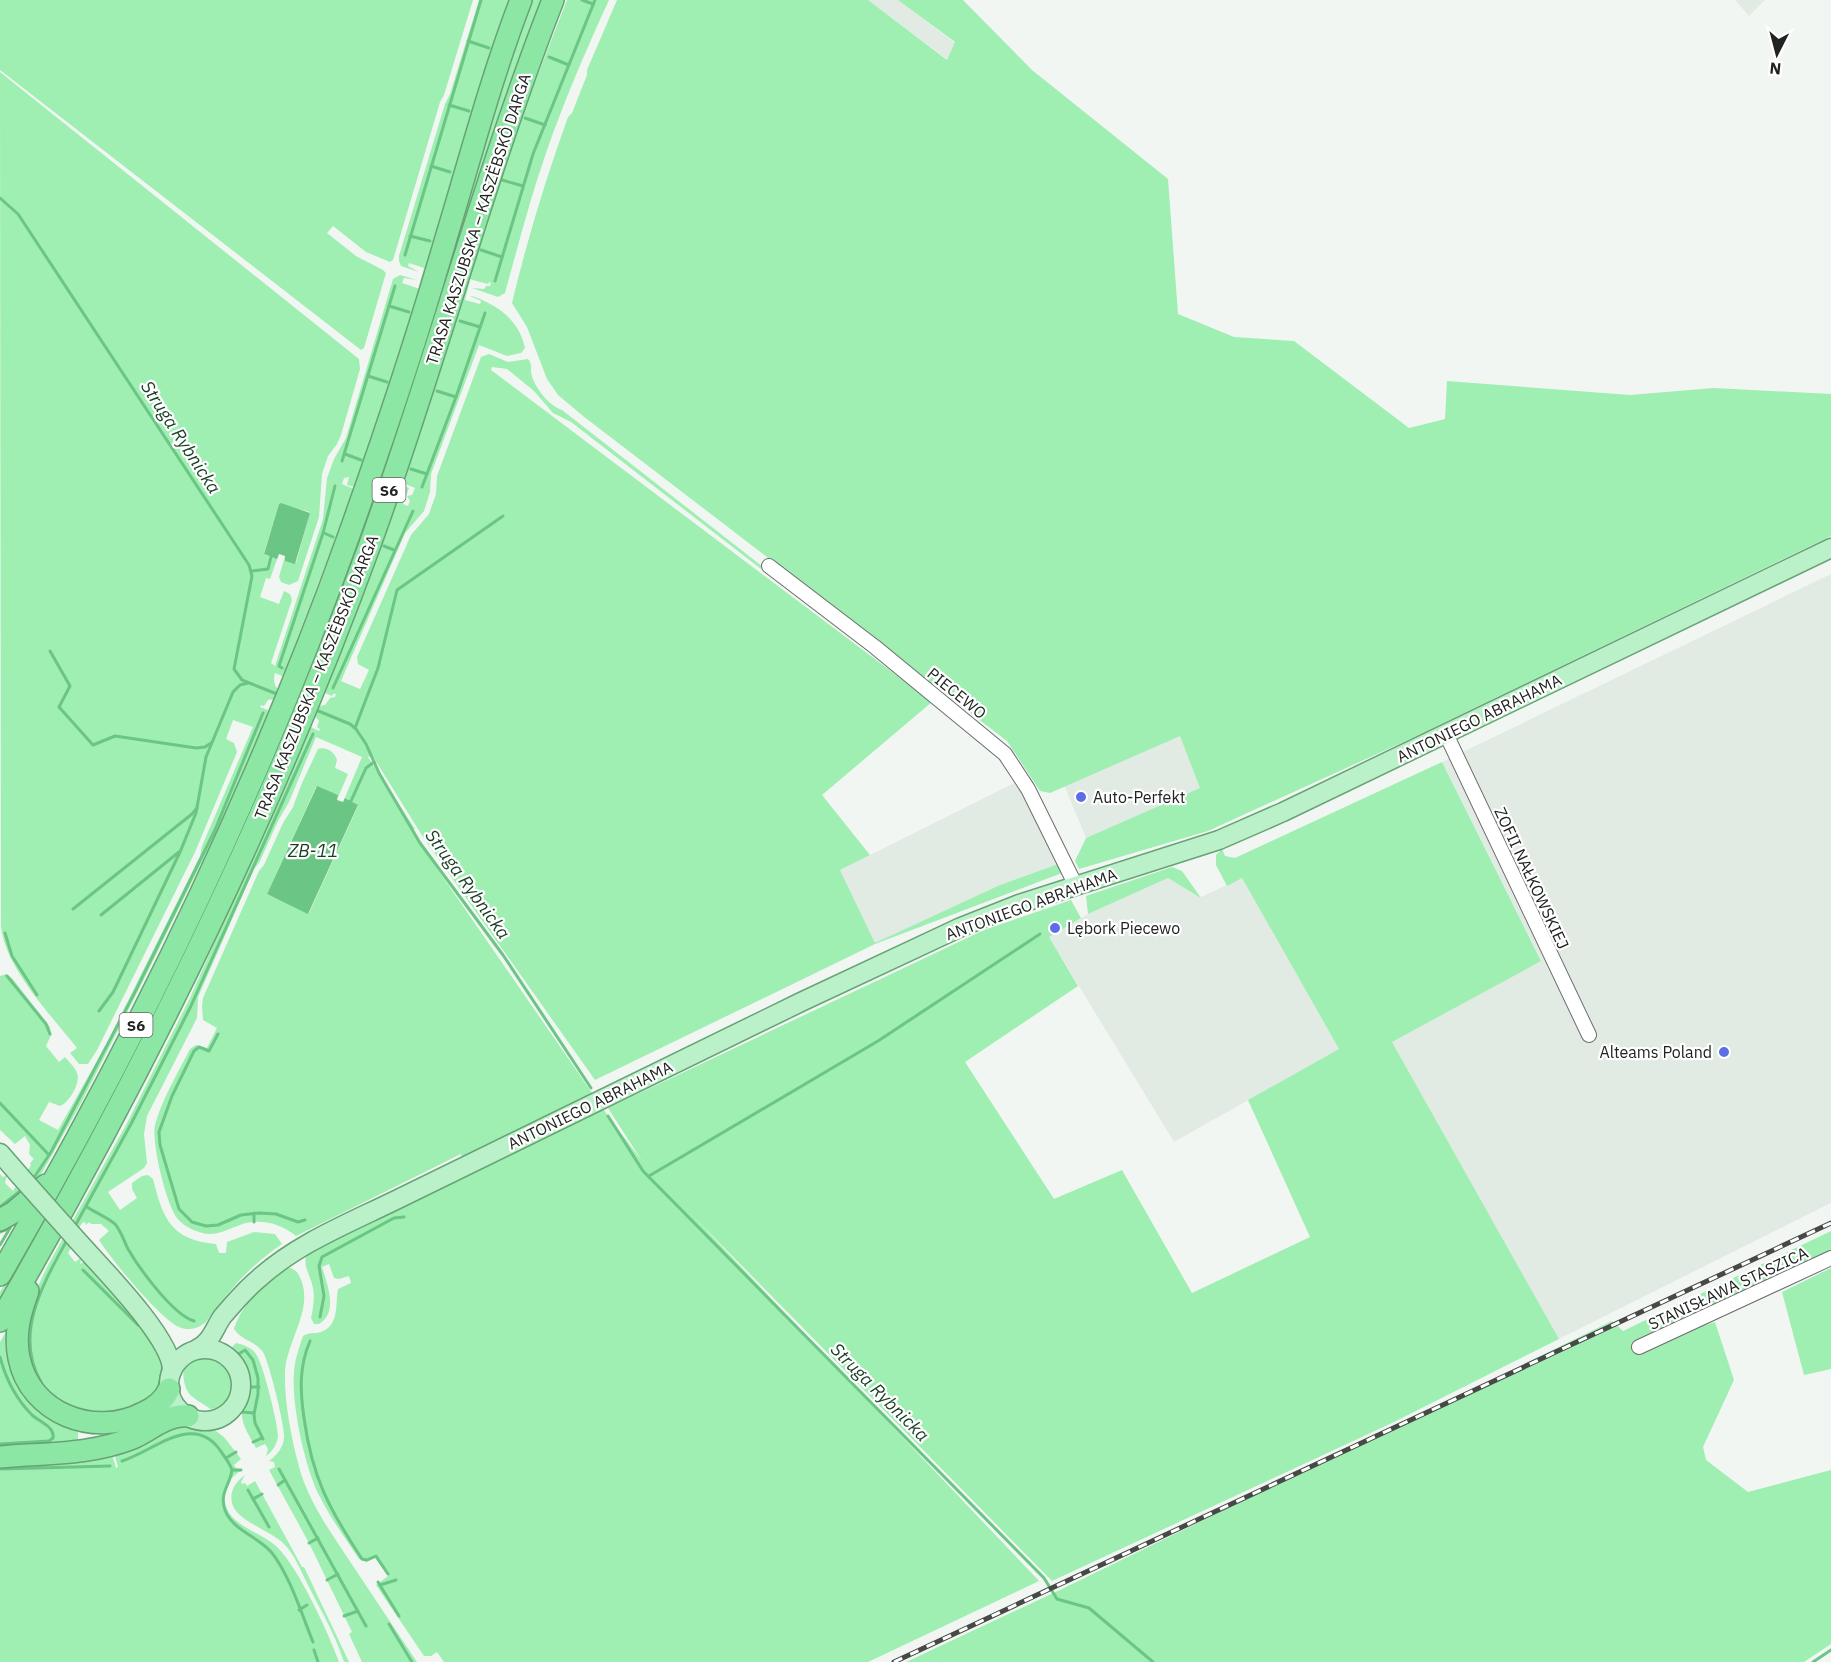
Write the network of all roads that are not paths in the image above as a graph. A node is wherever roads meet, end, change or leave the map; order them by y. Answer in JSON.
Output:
{"nodes":[{"id":1,"x":521,"y":0,"type":"edge"},
{"id":2,"x":553,"y":0,"type":"edge"},
{"id":3,"x":1831,"y":548,"type":"edge"},
{"id":4,"x":769,"y":566,"type":"dead end"},
{"id":5,"x":1446,"y":734,"type":"junction"},
{"id":6,"x":1076,"y":886,"type":"junction"},
{"id":7,"x":1589,"y":1035,"type":"dead end"},
{"id":8,"x":0,"y":1153,"type":"edge"},
{"id":9,"x":57,"y":1175,"type":"junction"},
{"id":10,"x":0,"y":1220,"type":"edge"},
{"id":11,"x":41,"y":1251,"type":"junction"},
{"id":12,"x":1831,"y":1258,"type":"edge"},
{"id":13,"x":0,"y":1275,"type":"edge"},
{"id":14,"x":247,"y":1290,"type":"junction"},
{"id":15,"x":142,"y":1314,"type":"junction"},
{"id":16,"x":0,"y":1321,"type":"edge"},
{"id":17,"x":1639,"y":1347,"type":"dead end"},
{"id":18,"x":196,"y":1350,"type":"junction"},
{"id":19,"x":229,"y":1358,"type":"junction"},
{"id":20,"x":171,"y":1380,"type":"junction"},
{"id":21,"x":188,"y":1416,"type":"junction"},
{"id":22,"x":0,"y":1457,"type":"edge"}],
"edges":[{"from":1,"to":9,"type":"highway","name":"TRASA KASZUBSKA – KASZËBSKÔ DARGA","number":"S6"},
{"from":2,"to":11,"type":"highway","name":"TRASA KASZUBSKA – KASZËBSKÔ DARGA","number":"S6"},
{"from":3,"to":5,"type":"main road","name":"ANTONIEGO ABRAHAMA"},
{"from":4,"to":6,"type":"street","name":"PIECEWO"},
{"from":5,"to":6,"type":"main road","name":"ANTONIEGO ABRAHAMA"},
{"from":5,"to":7,"type":"street","name":"ZOFII NAŁKOWSKIEJ"},
{"from":6,"to":14,"type":"main road","name":"ANTONIEGO ABRAHAMA"},
{"from":8,"to":15,"type":"main road","bridge":true},
{"from":9,"to":10,"type":"highway"},
{"from":9,"to":13,"type":"highway","name":"TRASA KASZUBSKA – KASZËBSKÔ DARGA","number":"S6"},
{"from":11,"to":16,"type":"highway","name":"TRASA KASZUBSKA – KASZËBSKÔ DARGA","number":"S6"},
{"from":11,"to":20,"type":"highway"},
{"from":12,"to":17,"type":"street","name":"STANISŁAWA STASZICA"},
{"from":14,"to":18,"type":"main road","name":"ANTONIEGO ABRAHAMA"},
{"from":14,"to":19,"type":"main road","name":"ANTONIEGO ABRAHAMA"},
{"from":15,"to":18,"type":"main road"},
{"from":15,"to":20,"type":"main road"},
{"from":18,"to":19,"type":"main road"},
{"from":18,"to":20,"type":"main road"},
{"from":19,"to":21,"type":"main road"},
{"from":20,"to":21,"type":"main road"},
{"from":21,"to":22,"type":"highway"}]}
